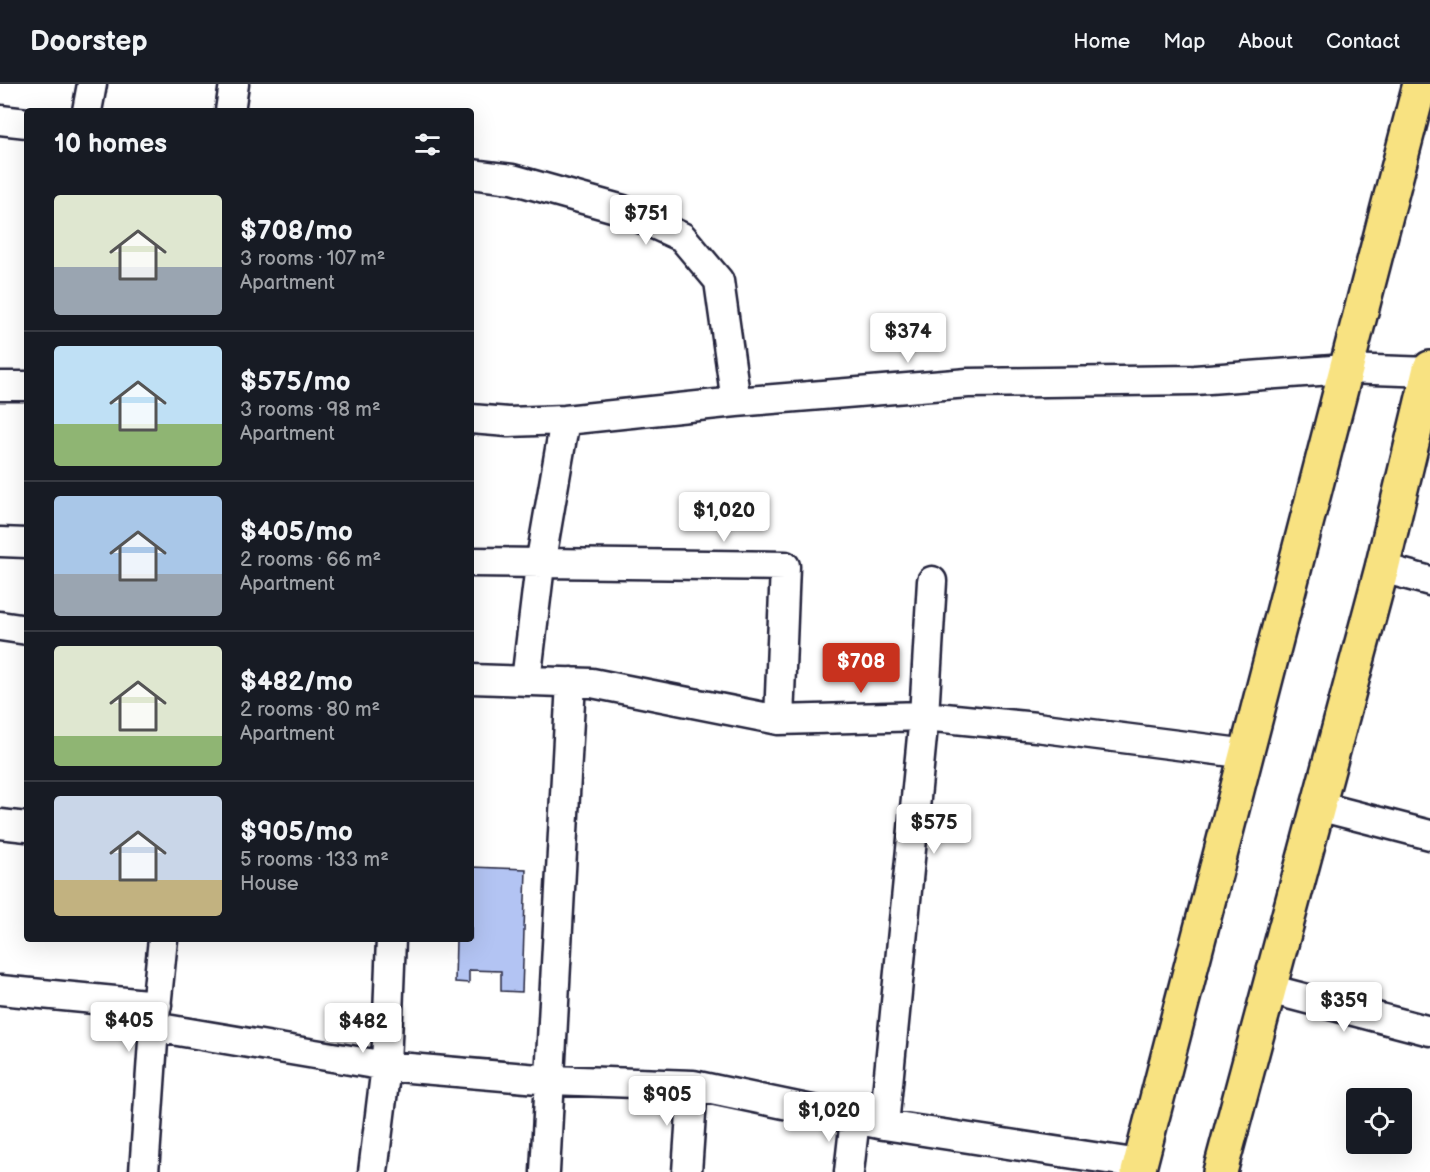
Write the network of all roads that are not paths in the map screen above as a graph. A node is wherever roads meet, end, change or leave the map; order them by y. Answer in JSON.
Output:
{"nodes":[{"id":1,"x":92,"y":84,"type":"edge"},
{"id":2,"x":234,"y":84,"type":"edge"},
{"id":3,"x":1420,"y":84,"type":"edge"},
{"id":4,"x":88,"y":108,"type":"edge"},
{"id":5,"x":230,"y":108,"type":"edge"},
{"id":6,"x":0,"y":120,"type":"edge"},
{"id":7,"x":24,"y":123,"type":"edge"},
{"id":8,"x":474,"y":174,"type":"edge"},
{"id":9,"x":1346,"y":369,"type":"junction"},
{"id":10,"x":1430,"y":371,"type":"edge"},
{"id":11,"x":0,"y":386,"type":"edge"},
{"id":12,"x":24,"y":386,"type":"edge"},
{"id":13,"x":736,"y":402,"type":"junction"},
{"id":14,"x":474,"y":419,"type":"edge"},
{"id":15,"x":565,"y":420,"type":"junction"},
{"id":16,"x":0,"y":542,"type":"edge"},
{"id":17,"x":24,"y":543,"type":"edge"},
{"id":18,"x":474,"y":562,"type":"edge"},
{"id":19,"x":540,"y":565,"type":"junction"},
{"id":20,"x":1382,"y":568,"type":"junction"},
{"id":21,"x":932,"y":581,"type":"dead end"},
{"id":22,"x":1430,"y":581,"type":"edge"},
{"id":23,"x":0,"y":626,"type":"edge"},
{"id":24,"x":24,"y":630,"type":"edge"},
{"id":25,"x":474,"y":679,"type":"edge"},
{"id":26,"x":526,"y":681,"type":"junction"},
{"id":27,"x":571,"y":682,"type":"junction"},
{"id":28,"x":924,"y":716,"type":"junction"},
{"id":29,"x":779,"y":720,"type":"junction"},
{"id":30,"x":1248,"y":754,"type":"junction"},
{"id":31,"x":1318,"y":806,"type":"junction"},
{"id":32,"x":0,"y":824,"type":"edge"},
{"id":33,"x":24,"y":827,"type":"edge"},
{"id":34,"x":1430,"y":834,"type":"edge"},
{"id":35,"x":163,"y":942,"type":"edge"},
{"id":36,"x":391,"y":942,"type":"edge"},
{"id":37,"x":1269,"y":989,"type":"junction"},
{"id":38,"x":0,"y":990,"type":"edge"},
{"id":39,"x":156,"y":1016,"type":"junction"},
{"id":40,"x":1430,"y":1031,"type":"edge"},
{"id":41,"x":386,"y":1066,"type":"junction"},
{"id":42,"x":550,"y":1080,"type":"junction"},
{"id":43,"x":693,"y":1085,"type":"junction"},
{"id":44,"x":855,"y":1119,"type":"junction"},
{"id":45,"x":884,"y":1125,"type":"junction"},
{"id":46,"x":1139,"y":1168,"type":"edge"},
{"id":47,"x":144,"y":1172,"type":"edge"},
{"id":48,"x":373,"y":1172,"type":"edge"},
{"id":49,"x":545,"y":1172,"type":"edge"},
{"id":50,"x":687,"y":1172,"type":"edge"},
{"id":51,"x":849,"y":1172,"type":"edge"},
{"id":52,"x":1220,"y":1172,"type":"edge"}],
"edges":[{"from":1,"to":4,"type":"street"},
{"from":2,"to":5,"type":"street"},
{"from":3,"to":9,"type":"main road"},
{"from":6,"to":7,"type":"street"},
{"from":8,"to":13,"type":"street"},
{"from":9,"to":10,"type":"street"},
{"from":9,"to":13,"type":"street"},
{"from":9,"to":30,"type":"main road"},
{"from":10,"to":20,"type":"main road"},
{"from":11,"to":12,"type":"street"},
{"from":13,"to":15,"type":"street"},
{"from":14,"to":15,"type":"street"},
{"from":15,"to":19,"type":"street"},
{"from":16,"to":17,"type":"street"},
{"from":18,"to":19,"type":"street"},
{"from":19,"to":26,"type":"street"},
{"from":19,"to":29,"type":"street"},
{"from":20,"to":22,"type":"street"},
{"from":20,"to":31,"type":"main road"},
{"from":21,"to":28,"type":"street"},
{"from":23,"to":24,"type":"street"},
{"from":25,"to":26,"type":"street"},
{"from":26,"to":27,"type":"street"},
{"from":27,"to":29,"type":"street"},
{"from":27,"to":42,"type":"street"},
{"from":28,"to":29,"type":"street"},
{"from":28,"to":30,"type":"street"},
{"from":28,"to":45,"type":"street"},
{"from":30,"to":46,"type":"main road"},
{"from":31,"to":34,"type":"street"},
{"from":31,"to":37,"type":"main road"},
{"from":32,"to":33,"type":"street"},
{"from":35,"to":39,"type":"street"},
{"from":36,"to":41,"type":"street"},
{"from":37,"to":40,"type":"street"},
{"from":37,"to":52,"type":"main road"},
{"from":38,"to":39,"type":"street"},
{"from":39,"to":41,"type":"street"},
{"from":39,"to":47,"type":"street"},
{"from":41,"to":42,"type":"street"},
{"from":41,"to":48,"type":"street"},
{"from":42,"to":43,"type":"street"},
{"from":42,"to":49,"type":"street"},
{"from":43,"to":44,"type":"street"},
{"from":43,"to":50,"type":"street"},
{"from":44,"to":45,"type":"street"},
{"from":44,"to":51,"type":"street"},
{"from":45,"to":46,"type":"street"}]}
